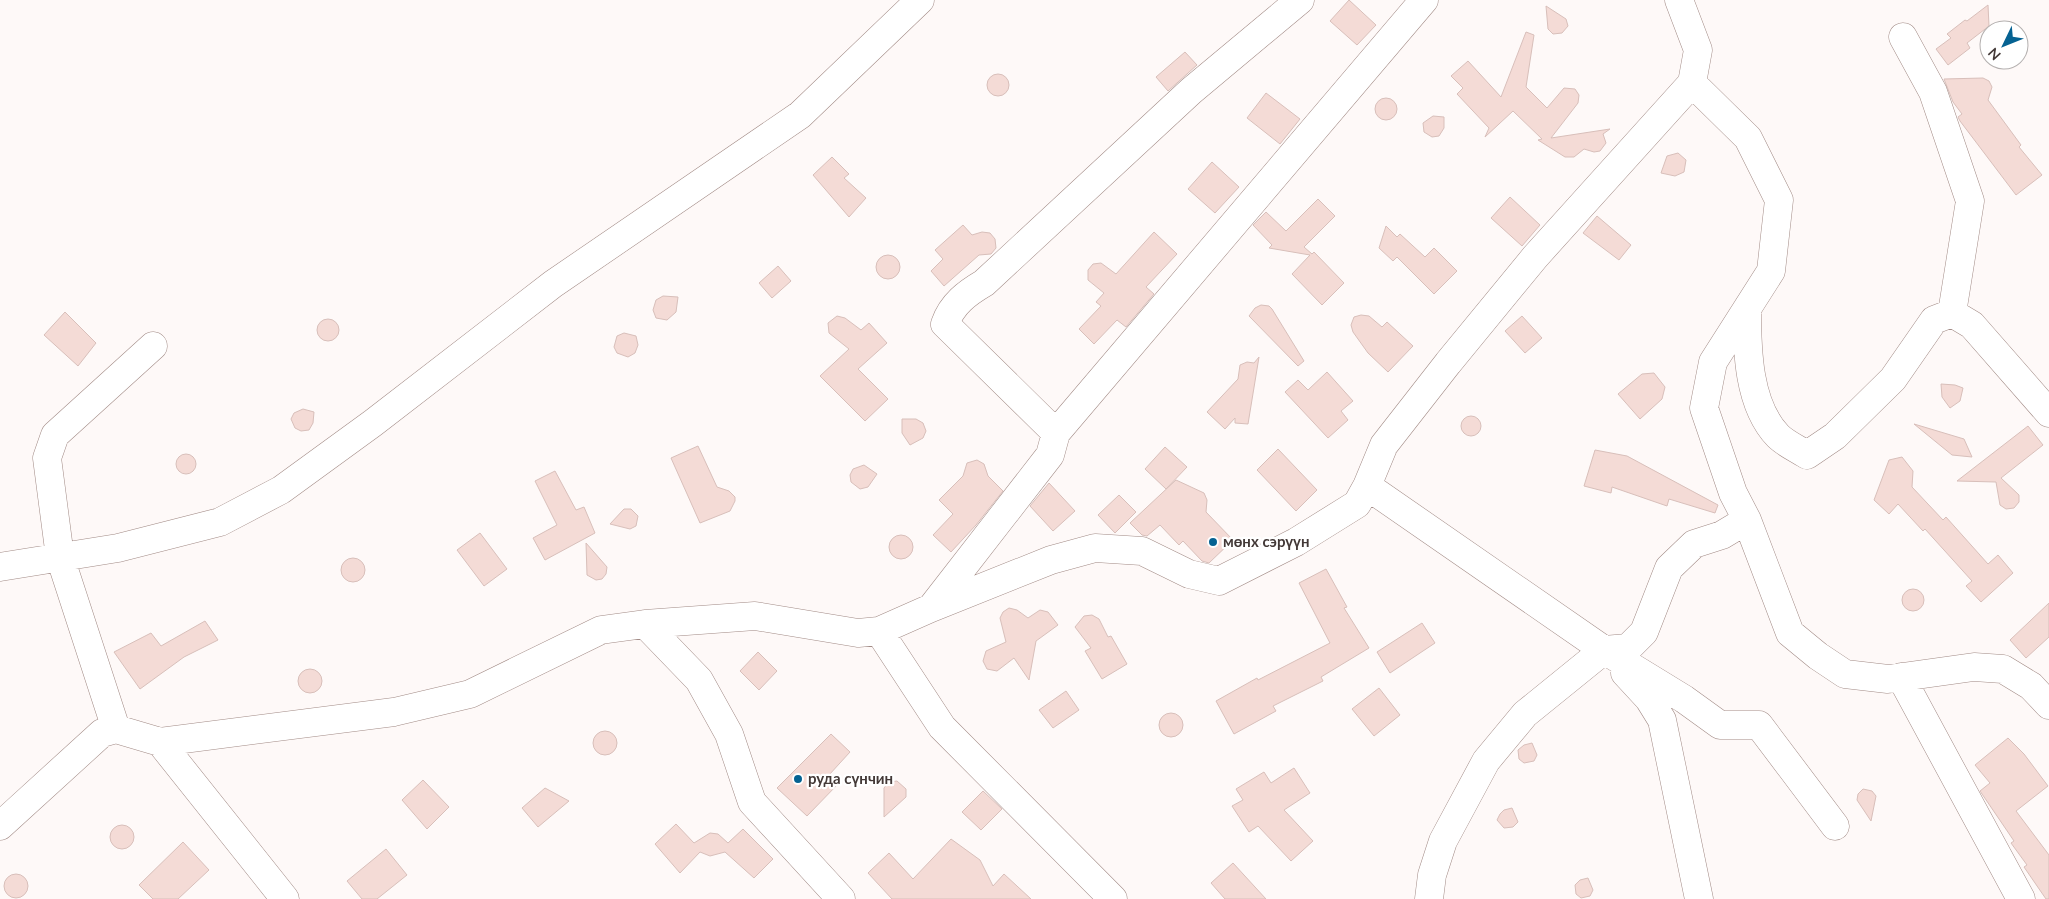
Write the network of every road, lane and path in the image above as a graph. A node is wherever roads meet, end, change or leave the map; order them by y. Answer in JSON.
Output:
{"nodes":[{"id":1,"x":920,"y":0,"type":"edge"},
{"id":2,"x":1300,"y":0,"type":"edge"},
{"id":3,"x":1424,"y":0,"type":"edge"},
{"id":4,"x":1678,"y":0,"type":"edge"},
{"id":5,"x":1903,"y":37,"type":"dead end"},
{"id":6,"x":1692,"y":83,"type":"junction"},
{"id":7,"x":1771,"y":271,"type":"junction"},
{"id":8,"x":1952,"y":314,"type":"junction"},
{"id":9,"x":153,"y":346,"type":"dead end"},
{"id":10,"x":2049,"y":413,"type":"edge"},
{"id":11,"x":1056,"y":433,"type":"junction"},
{"id":12,"x":1367,"y":486,"type":"junction"},
{"id":13,"x":1747,"y":520,"type":"junction"},
{"id":14,"x":60,"y":558,"type":"junction"},
{"id":15,"x":0,"y":567,"type":"edge"},
{"id":16,"x":931,"y":608,"type":"junction"},
{"id":17,"x":646,"y":624,"type":"junction"},
{"id":18,"x":879,"y":631,"type":"junction"},
{"id":19,"x":1604,"y":650,"type":"junction"},
{"id":20,"x":1900,"y":677,"type":"junction"},
{"id":21,"x":2049,"y":705,"type":"edge"},
{"id":22,"x":116,"y":729,"type":"junction"},
{"id":23,"x":160,"y":742,"type":"junction"},
{"id":24,"x":0,"y":826,"type":"edge"},
{"id":25,"x":1835,"y":826,"type":"dead end"},
{"id":26,"x":285,"y":899,"type":"edge"},
{"id":27,"x":840,"y":899,"type":"edge"},
{"id":28,"x":1113,"y":899,"type":"edge"},
{"id":29,"x":1429,"y":899,"type":"edge"},
{"id":30,"x":1699,"y":899,"type":"edge"},
{"id":31,"x":2020,"y":899,"type":"edge"}],
"edges":[{"from":1,"to":14,"type":"street"},
{"from":2,"to":11,"type":"street"},
{"from":3,"to":11,"type":"street"},
{"from":4,"to":6,"type":"street"},
{"from":5,"to":8,"type":"street"},
{"from":6,"to":7,"type":"street"},
{"from":6,"to":12,"type":"street"},
{"from":7,"to":8,"type":"street"},
{"from":7,"to":13,"type":"street"},
{"from":8,"to":10,"type":"street"},
{"from":9,"to":14,"type":"street"},
{"from":11,"to":16,"type":"street"},
{"from":12,"to":16,"type":"street"},
{"from":12,"to":19,"type":"street"},
{"from":13,"to":19,"type":"street"},
{"from":13,"to":20,"type":"street"},
{"from":14,"to":15,"type":"street"},
{"from":14,"to":22,"type":"street"},
{"from":16,"to":18,"type":"street"},
{"from":17,"to":18,"type":"street"},
{"from":17,"to":23,"type":"street"},
{"from":17,"to":27,"type":"street"},
{"from":18,"to":28,"type":"street"},
{"from":19,"to":25,"type":"street"},
{"from":19,"to":29,"type":"street"},
{"from":19,"to":30,"type":"street"},
{"from":20,"to":21,"type":"street"},
{"from":20,"to":31,"type":"street"},
{"from":22,"to":23,"type":"street"},
{"from":22,"to":24,"type":"street"},
{"from":23,"to":26,"type":"street"}]}
